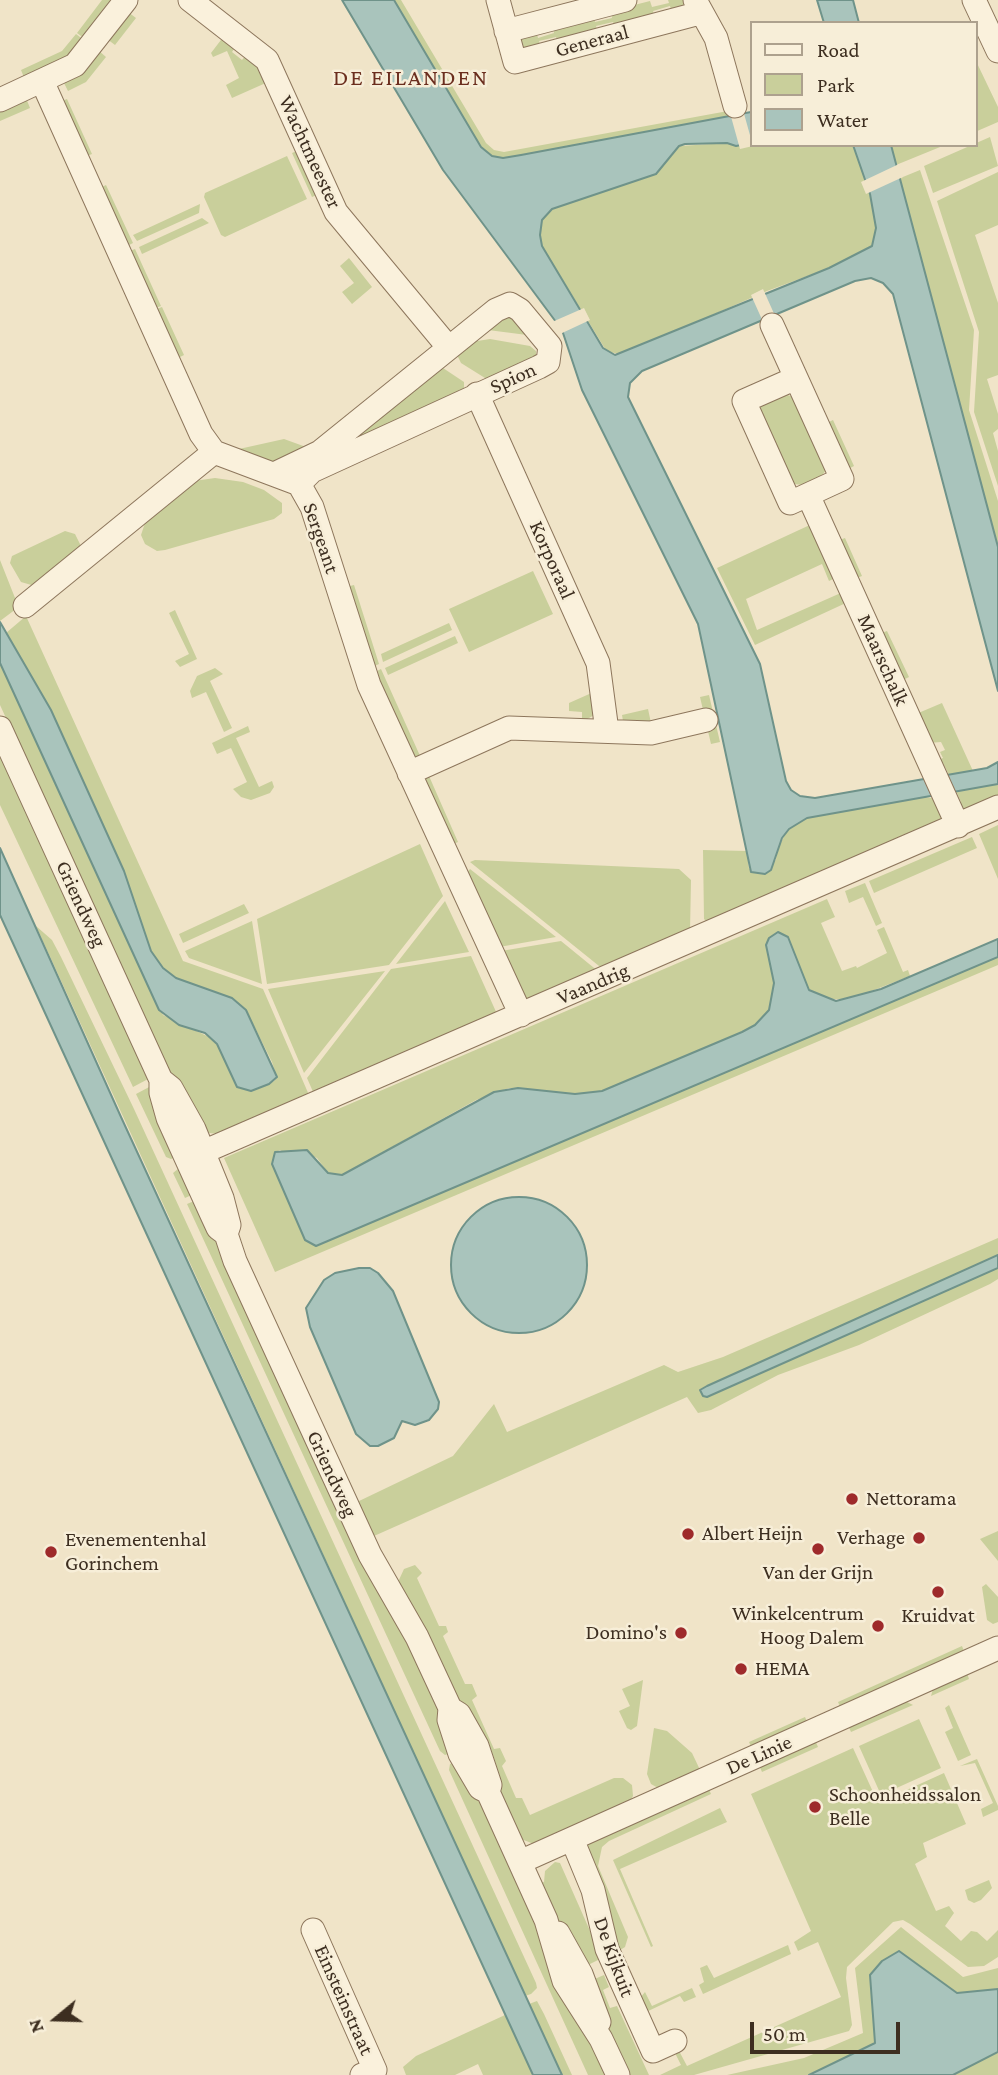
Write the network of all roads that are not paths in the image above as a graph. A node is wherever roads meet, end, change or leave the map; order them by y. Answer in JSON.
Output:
{"nodes":[{"id":1,"x":126,"y":0,"type":"edge"},
{"id":2,"x":190,"y":0,"type":"edge"},
{"id":3,"x":498,"y":0,"type":"edge"},
{"id":4,"x":625,"y":0,"type":"edge"},
{"id":5,"x":974,"y":0,"type":"edge"},
{"id":6,"x":697,"y":7,"type":"edge"},
{"id":7,"x":506,"y":31,"type":"junction"},
{"id":8,"x":998,"y":51,"type":"edge"},
{"id":9,"x":41,"y":81,"type":"junction"},
{"id":10,"x":0,"y":100,"type":"edge"},
{"id":11,"x":735,"y":106,"type":"dead end"},
{"id":12,"x":772,"y":325,"type":"dead end"},
{"id":13,"x":449,"y":348,"type":"junction"},
{"id":14,"x":796,"y":378,"type":"junction"},
{"id":15,"x":477,"y":394,"type":"junction"},
{"id":16,"x":214,"y":452,"type":"junction"},
{"id":17,"x":274,"y":474,"type":"junction"},
{"id":18,"x":299,"y":484,"type":"junction"},
{"id":19,"x":808,"y":495,"type":"junction"},
{"id":20,"x":25,"y":606,"type":"dead end"},
{"id":21,"x":706,"y":720,"type":"dead end"},
{"id":22,"x":0,"y":728,"type":"edge"},
{"id":23,"x":607,"y":731,"type":"junction"},
{"id":24,"x":410,"y":773,"type":"junction"},
{"id":25,"x":998,"y":807,"type":"edge"},
{"id":26,"x":954,"y":818,"type":"junction"},
{"id":27,"x":521,"y":1015,"type":"junction"},
{"id":28,"x":195,"y":1155,"type":"junction"},
{"id":29,"x":998,"y":1648,"type":"edge"},
{"id":30,"x":572,"y":1839,"type":"junction"},
{"id":31,"x":520,"y":1862,"type":"junction"},
{"id":32,"x":313,"y":1930,"type":"dead end"},
{"id":33,"x":675,"y":2041,"type":"dead end"},
{"id":34,"x":371,"y":2073,"type":"edge"},
{"id":35,"x":618,"y":2075,"type":"edge"}],
"edges":[{"from":1,"to":9,"type":"street"},
{"from":2,"to":13,"type":"street","name":"Wachtmeester"},
{"from":3,"to":7,"type":"street","name":"Generaal"},
{"from":4,"to":7,"type":"street","name":"Generaal"},
{"from":5,"to":8,"type":"street"},
{"from":6,"to":7,"type":"street","name":"Generaal"},
{"from":6,"to":11,"type":"street","name":"Generaal"},
{"from":9,"to":10,"type":"street"},
{"from":9,"to":16,"type":"street"},
{"from":12,"to":14,"type":"street"},
{"from":13,"to":15,"type":"street","name":"Spion"},
{"from":13,"to":17,"type":"street","name":"Spion"},
{"from":14,"to":19,"type":"street"},
{"from":14,"to":19,"type":"street"},
{"from":15,"to":18,"type":"street","name":"Spion"},
{"from":15,"to":23,"type":"street","name":"Korporaal"},
{"from":16,"to":17,"type":"street","name":"Sergeant"},
{"from":16,"to":20,"type":"street"},
{"from":17,"to":18,"type":"street","name":"Sergeant"},
{"from":18,"to":24,"type":"street","name":"Sergeant"},
{"from":19,"to":26,"type":"street","name":"Maarschalk"},
{"from":21,"to":23,"type":"street"},
{"from":22,"to":28,"type":"street","name":"Griendweg"},
{"from":23,"to":24,"type":"street"},
{"from":24,"to":27,"type":"street","name":"Sergeant"},
{"from":25,"to":26,"type":"street","name":"Vaandrig"},
{"from":26,"to":27,"type":"street","name":"Vaandrig"},
{"from":27,"to":28,"type":"street","name":"Vaandrig"},
{"from":28,"to":31,"type":"street","name":"Griendweg"},
{"from":29,"to":30,"type":"street","name":"De Linie"},
{"from":30,"to":31,"type":"street","name":"De Linie"},
{"from":30,"to":33,"type":"street","name":"De Kijkuit"},
{"from":31,"to":35,"type":"street","name":"Griendweg"},
{"from":32,"to":34,"type":"street","name":"Einsteinstraat"}]}
